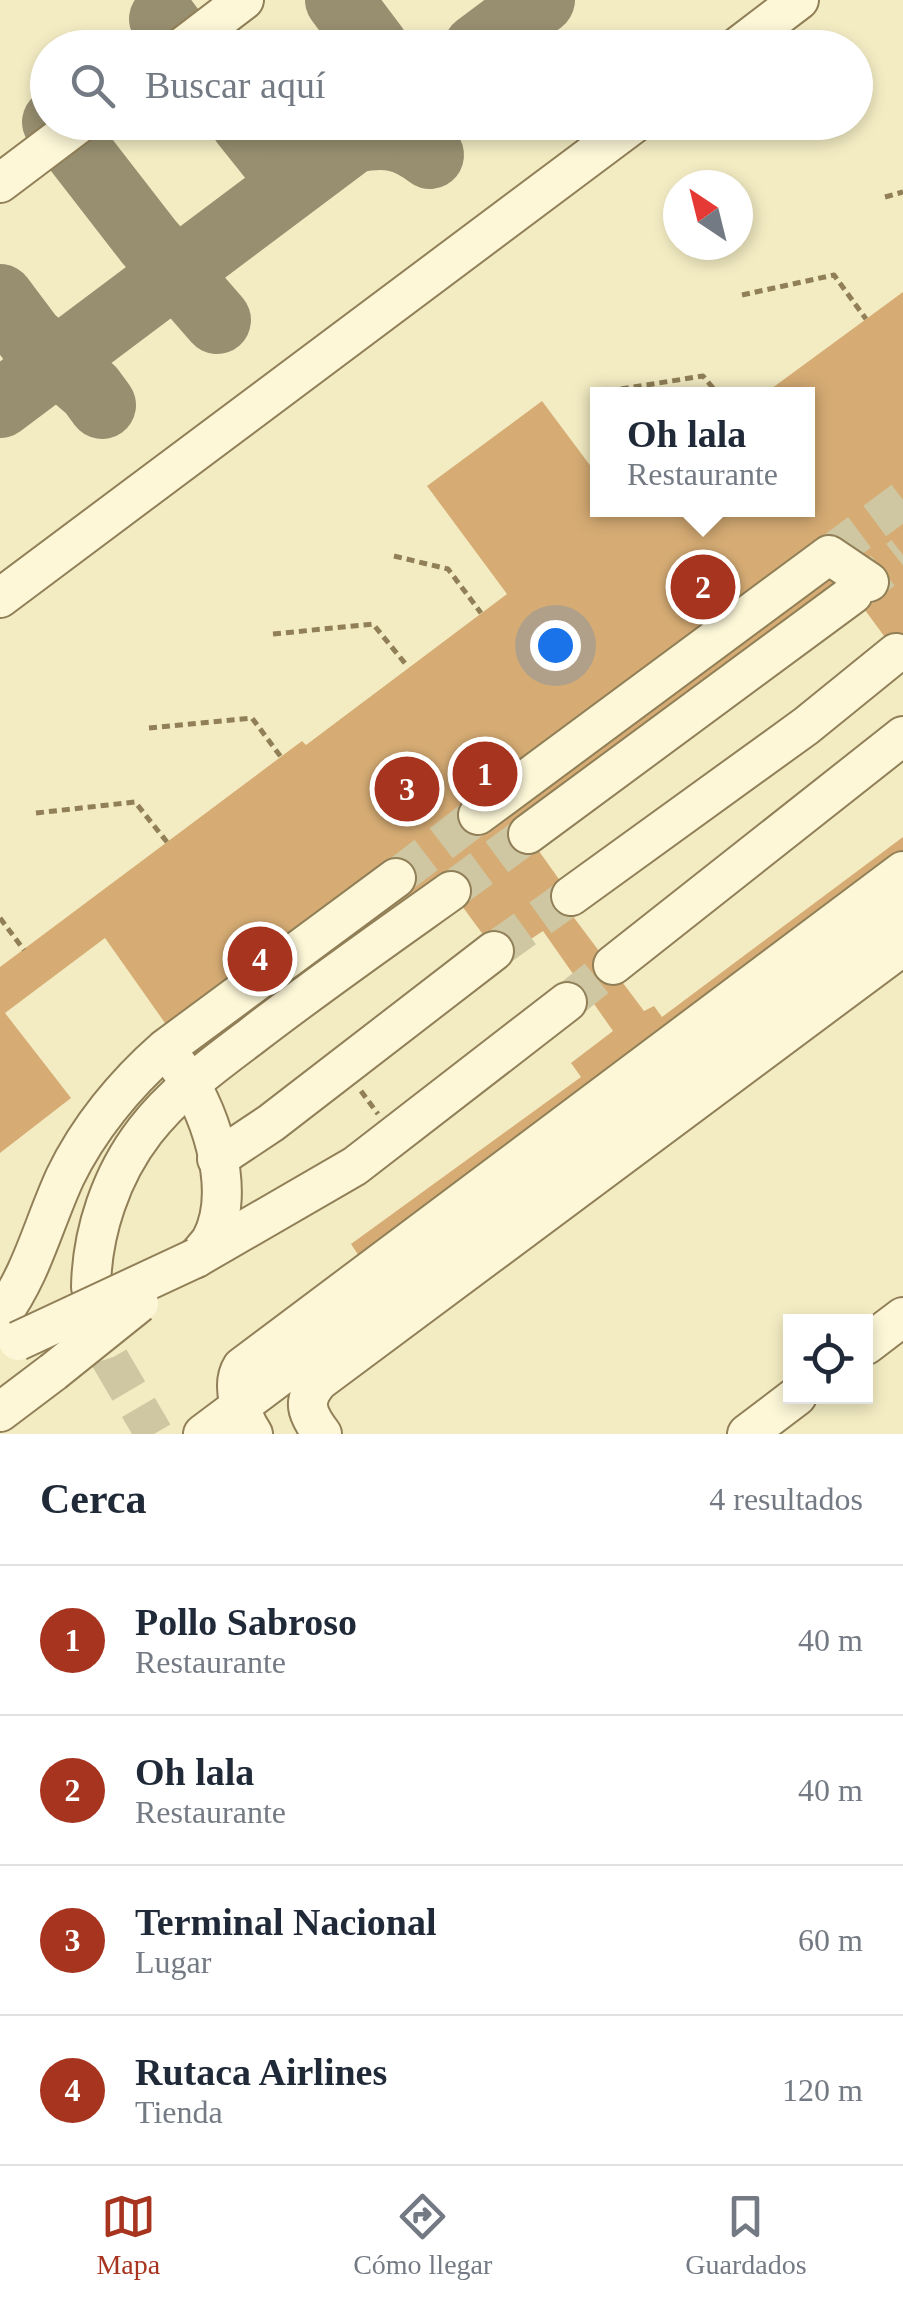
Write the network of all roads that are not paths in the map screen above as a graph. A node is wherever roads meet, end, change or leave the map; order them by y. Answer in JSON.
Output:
{"nodes":[{"id":1,"x":244,"y":0,"type":"edge"},
{"id":2,"x":799,"y":0,"type":"edge"},
{"id":3,"x":205,"y":30,"type":"edge"},
{"id":4,"x":760,"y":30,"type":"edge"},
{"id":5,"x":57,"y":140,"type":"edge"},
{"id":6,"x":612,"y":140,"type":"edge"},
{"id":7,"x":0,"y":183,"type":"edge"},
{"id":8,"x":0,"y":598,"type":"edge"},
{"id":9,"x":896,"y":653,"type":"dead end"},
{"id":10,"x":672,"y":673,"type":"junction"},
{"id":11,"x":903,"y":736,"type":"edge"},
{"id":12,"x":631,"y":758,"type":"junction"},
{"id":13,"x":478,"y":815,"type":"tunnel mouth"},
{"id":14,"x":528,"y":834,"type":"tunnel mouth"},
{"id":15,"x":903,"y":871,"type":"edge"},
{"id":16,"x":396,"y":878,"type":"tunnel mouth"},
{"id":17,"x":571,"y":896,"type":"tunnel mouth"},
{"id":18,"x":903,"y":909,"type":"edge"},
{"id":19,"x":321,"y":932,"type":"junction"},
{"id":20,"x":903,"y":946,"type":"edge"},
{"id":21,"x":494,"y":950,"type":"tunnel mouth"},
{"id":22,"x":613,"y":964,"type":"tunnel mouth"},
{"id":23,"x":567,"y":1002,"type":"tunnel mouth"},
{"id":24,"x":165,"y":1049,"type":"junction"},
{"id":25,"x":192,"y":1082,"type":"junction"},
{"id":26,"x":217,"y":1160,"type":"junction"},
{"id":27,"x":196,"y":1258,"type":"junction"},
{"id":28,"x":92,"y":1287,"type":"tunnel mouth"},
{"id":29,"x":903,"y":1317,"type":"edge"},
{"id":30,"x":6,"y":1335,"type":"edge"},
{"id":31,"x":873,"y":1340,"type":"edge"},
{"id":32,"x":786,"y":1404,"type":"edge"},
{"id":33,"x":0,"y":1412,"type":"edge"},
{"id":34,"x":225,"y":1427,"type":"edge"},
{"id":35,"x":322,"y":1434,"type":"edge"},
{"id":36,"x":747,"y":1434,"type":"edge"}],
"edges":[{"from":1,"to":3,"type":"lane"},
{"from":2,"to":4,"type":"lane"},
{"from":5,"to":7,"type":"lane"},
{"from":6,"to":8,"type":"lane"},
{"from":9,"to":17,"type":"lane"},
{"from":10,"to":12,"type":"lane"},
{"from":10,"to":12,"type":"lane"},
{"from":10,"to":13,"type":"lane"},
{"from":11,"to":22,"type":"lane"},
{"from":12,"to":14,"type":"lane"},
{"from":15,"to":34,"type":"lane"},
{"from":16,"to":19,"type":"lane"},
{"from":18,"to":34,"type":"lane"},
{"from":19,"to":24,"type":"lane"},
{"from":19,"to":25,"type":"lane"},
{"from":20,"to":35,"type":"lane"},
{"from":21,"to":26,"type":"lane"},
{"from":23,"to":27,"type":"lane"},
{"from":24,"to":25,"type":"lane"},
{"from":24,"to":30,"type":"lane"},
{"from":25,"to":26,"type":"lane"},
{"from":25,"to":28,"type":"lane"},
{"from":26,"to":27,"type":"lane"},
{"from":27,"to":30,"type":"lane","bridge":true},
{"from":27,"to":33,"type":"lane","bridge":true},
{"from":29,"to":31,"type":"lane"},
{"from":32,"to":36,"type":"lane"}]}
